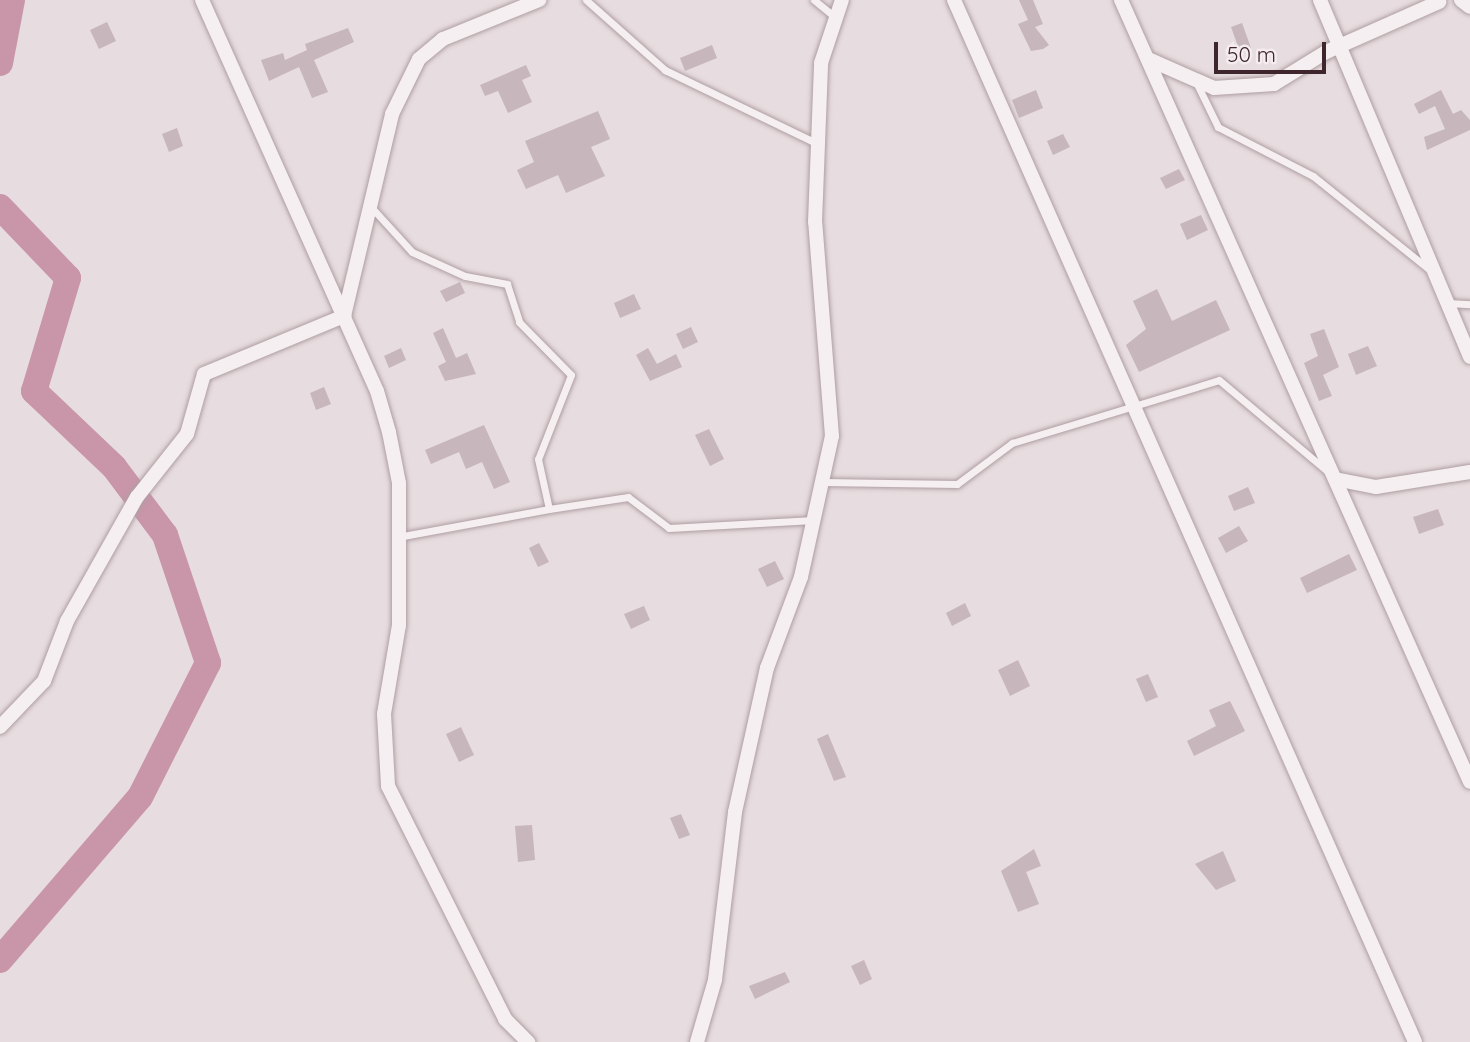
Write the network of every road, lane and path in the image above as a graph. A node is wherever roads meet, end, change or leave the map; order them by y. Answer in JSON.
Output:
{"nodes":[{"id":1,"x":202,"y":0,"type":"edge"},
{"id":2,"x":539,"y":0,"type":"edge"},
{"id":3,"x":586,"y":0,"type":"edge"},
{"id":4,"x":814,"y":0,"type":"edge"},
{"id":5,"x":842,"y":0,"type":"edge"},
{"id":6,"x":954,"y":0,"type":"edge"},
{"id":7,"x":1121,"y":0,"type":"edge"},
{"id":8,"x":1320,"y":0,"type":"edge"},
{"id":9,"x":1461,"y":0,"type":"edge"},
{"id":10,"x":1439,"y":2,"type":"dead end"},
{"id":11,"x":1470,"y":7,"type":"edge"},
{"id":12,"x":835,"y":17,"type":"junction"},
{"id":13,"x":1339,"y":47,"type":"junction"},
{"id":14,"x":1147,"y":59,"type":"junction"},
{"id":15,"x":1195,"y":80,"type":"junction"},
{"id":16,"x":821,"y":145,"type":"junction"},
{"id":17,"x":372,"y":208,"type":"junction"},
{"id":18,"x":1436,"y":275,"type":"junction"},
{"id":19,"x":1447,"y":303,"type":"junction"},
{"id":20,"x":1470,"y":304,"type":"edge"},
{"id":21,"x":344,"y":316,"type":"junction"},
{"id":22,"x":1470,"y":357,"type":"edge"},
{"id":23,"x":1134,"y":404,"type":"junction"},
{"id":24,"x":1470,"y":472,"type":"edge"},
{"id":25,"x":1335,"y":478,"type":"junction"},
{"id":26,"x":822,"y":482,"type":"junction"},
{"id":27,"x":549,"y":509,"type":"junction"},
{"id":28,"x":815,"y":520,"type":"junction"},
{"id":29,"x":398,"y":537,"type":"junction"},
{"id":30,"x":0,"y":727,"type":"edge"},
{"id":31,"x":1470,"y":782,"type":"edge"},
{"id":32,"x":528,"y":1042,"type":"edge"},
{"id":33,"x":698,"y":1042,"type":"edge"},
{"id":34,"x":1415,"y":1042,"type":"edge"}],
"edges":[{"from":1,"to":21,"type":"street"},
{"from":2,"to":17,"type":"street"},
{"from":3,"to":16,"type":"lane"},
{"from":4,"to":12,"type":"lane"},
{"from":5,"to":12,"type":"street"},
{"from":6,"to":23,"type":"street"},
{"from":7,"to":14,"type":"street"},
{"from":8,"to":13,"type":"street"},
{"from":9,"to":11,"type":"street"},
{"from":10,"to":13,"type":"street"},
{"from":12,"to":16,"type":"street"},
{"from":13,"to":15,"type":"street"},
{"from":13,"to":18,"type":"street"},
{"from":14,"to":15,"type":"street"},
{"from":14,"to":25,"type":"street"},
{"from":15,"to":18,"type":"lane"},
{"from":16,"to":26,"type":"street"},
{"from":17,"to":21,"type":"street"},
{"from":17,"to":27,"type":"lane"},
{"from":18,"to":19,"type":"street"},
{"from":19,"to":20,"type":"lane"},
{"from":19,"to":22,"type":"street"},
{"from":21,"to":29,"type":"street"},
{"from":21,"to":30,"type":"street"},
{"from":23,"to":25,"type":"lane"},
{"from":23,"to":26,"type":"lane"},
{"from":23,"to":34,"type":"street"},
{"from":24,"to":25,"type":"street"},
{"from":25,"to":31,"type":"street"},
{"from":26,"to":28,"type":"street"},
{"from":27,"to":28,"type":"lane"},
{"from":27,"to":29,"type":"lane"},
{"from":28,"to":33,"type":"street"},
{"from":29,"to":32,"type":"street"}]}
